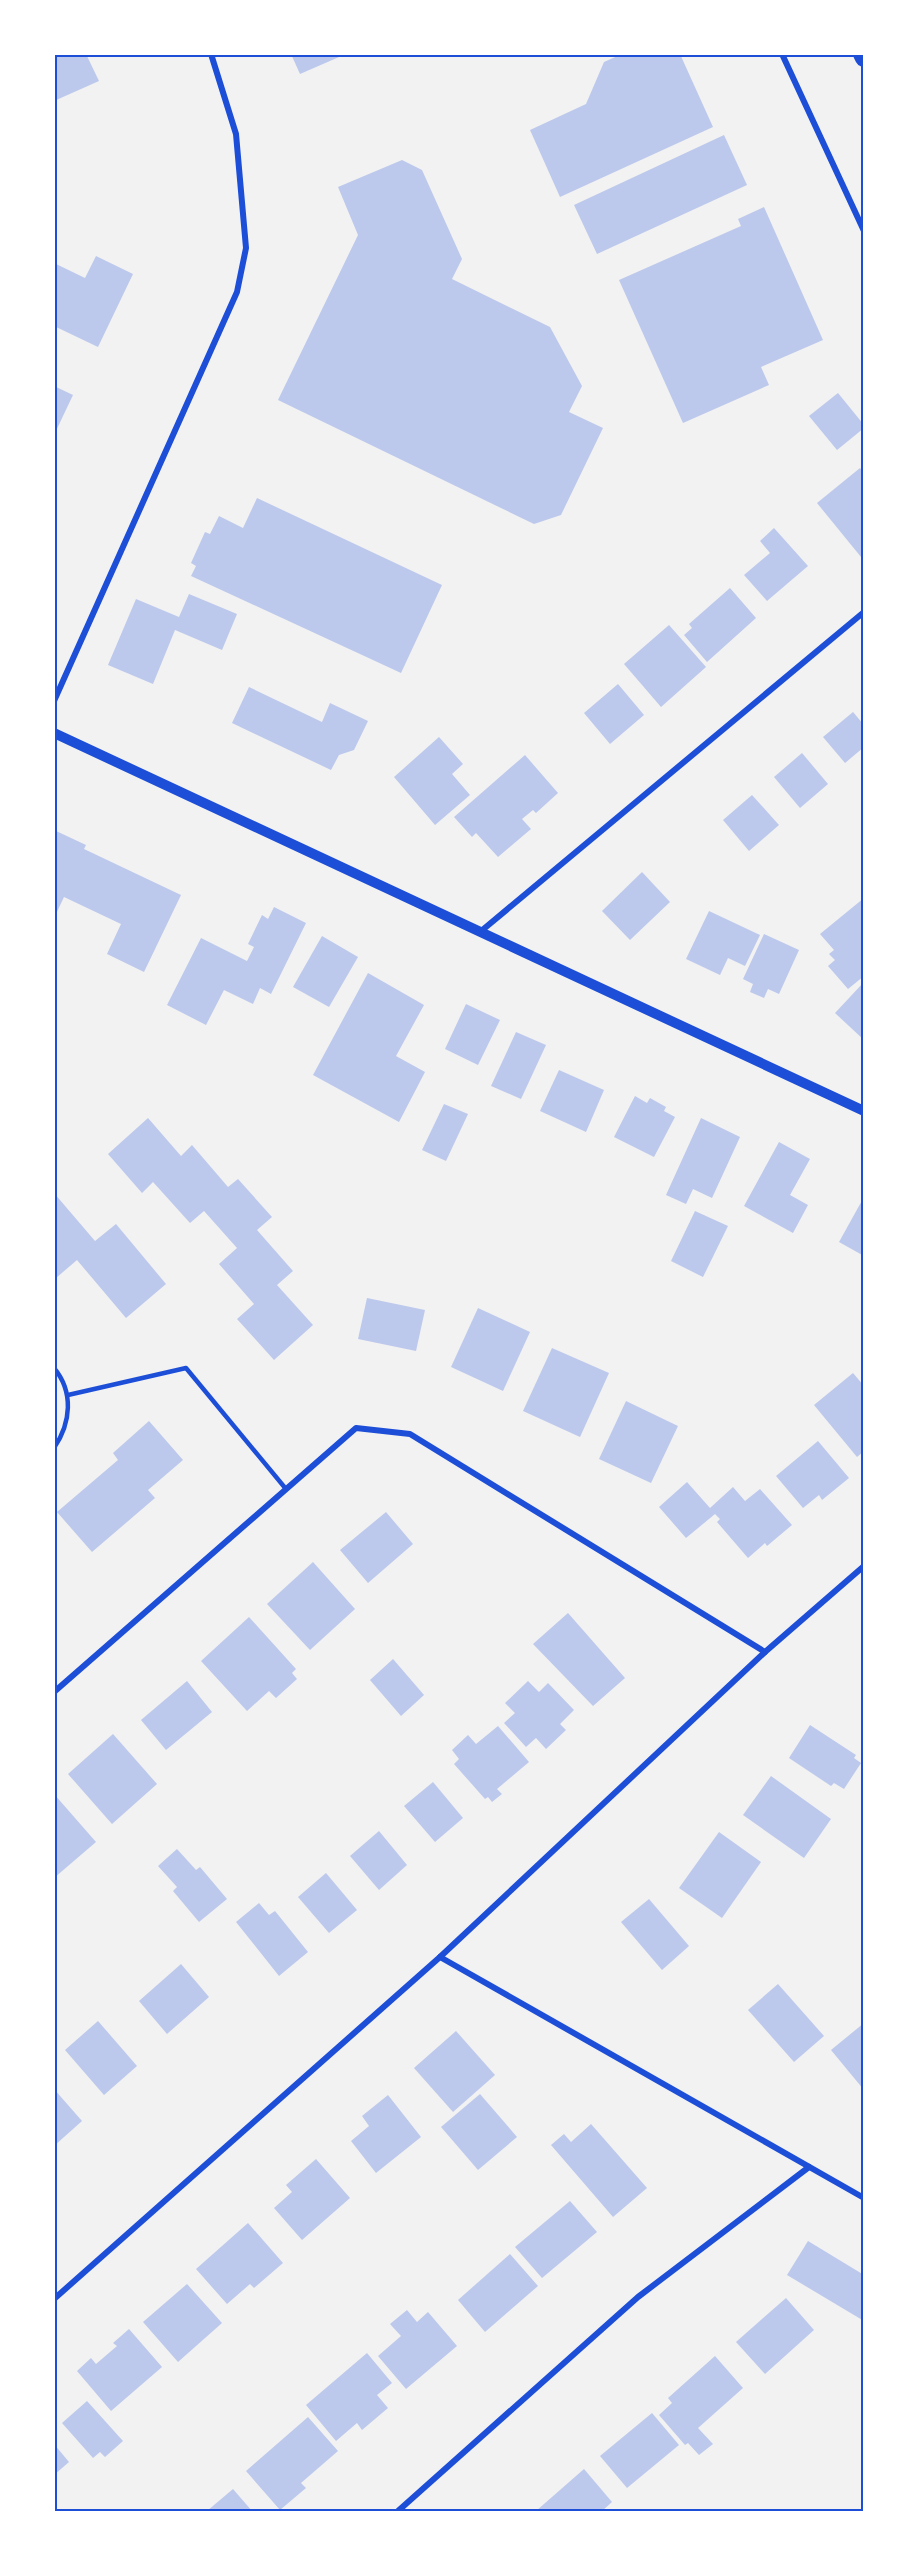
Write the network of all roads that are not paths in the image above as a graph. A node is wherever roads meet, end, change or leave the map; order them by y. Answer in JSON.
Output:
{"nodes":[{"id":1,"x":211,"y":54,"type":"edge"},
{"id":2,"x":782,"y":54,"type":"edge"},
{"id":3,"x":864,"y":231,"type":"edge"},
{"id":4,"x":864,"y":612,"type":"edge"},
{"id":5,"x":54,"y":701,"type":"edge"},
{"id":6,"x":54,"y":733,"type":"edge"},
{"id":7,"x":480,"y":932,"type":"junction"},
{"id":8,"x":864,"y":1111,"type":"edge"},
{"id":9,"x":54,"y":1368,"type":"edge"},
{"id":10,"x":68,"y":1395,"type":"junction"},
{"id":11,"x":54,"y":1448,"type":"edge"},
{"id":12,"x":286,"y":1489,"type":"junction"},
{"id":13,"x":864,"y":1566,"type":"edge"},
{"id":14,"x":765,"y":1652,"type":"junction"},
{"id":15,"x":54,"y":1692,"type":"edge"},
{"id":16,"x":440,"y":1957,"type":"junction"},
{"id":17,"x":809,"y":2167,"type":"junction"},
{"id":18,"x":864,"y":2198,"type":"edge"},
{"id":19,"x":54,"y":2299,"type":"edge"},
{"id":20,"x":398,"y":2511,"type":"edge"}],
"edges":[{"from":1,"to":5,"type":"street"},
{"from":2,"to":3,"type":"street"},
{"from":4,"to":7,"type":"street"},
{"from":6,"to":7,"type":"street"},
{"from":7,"to":8,"type":"street"},
{"from":9,"to":10,"type":"lane"},
{"from":10,"to":11,"type":"lane"},
{"from":10,"to":12,"type":"lane"},
{"from":12,"to":14,"type":"street"},
{"from":12,"to":15,"type":"street"},
{"from":13,"to":14,"type":"street"},
{"from":14,"to":16,"type":"street"},
{"from":16,"to":17,"type":"street"},
{"from":16,"to":19,"type":"street"},
{"from":17,"to":18,"type":"street"},
{"from":17,"to":20,"type":"street"}]}
